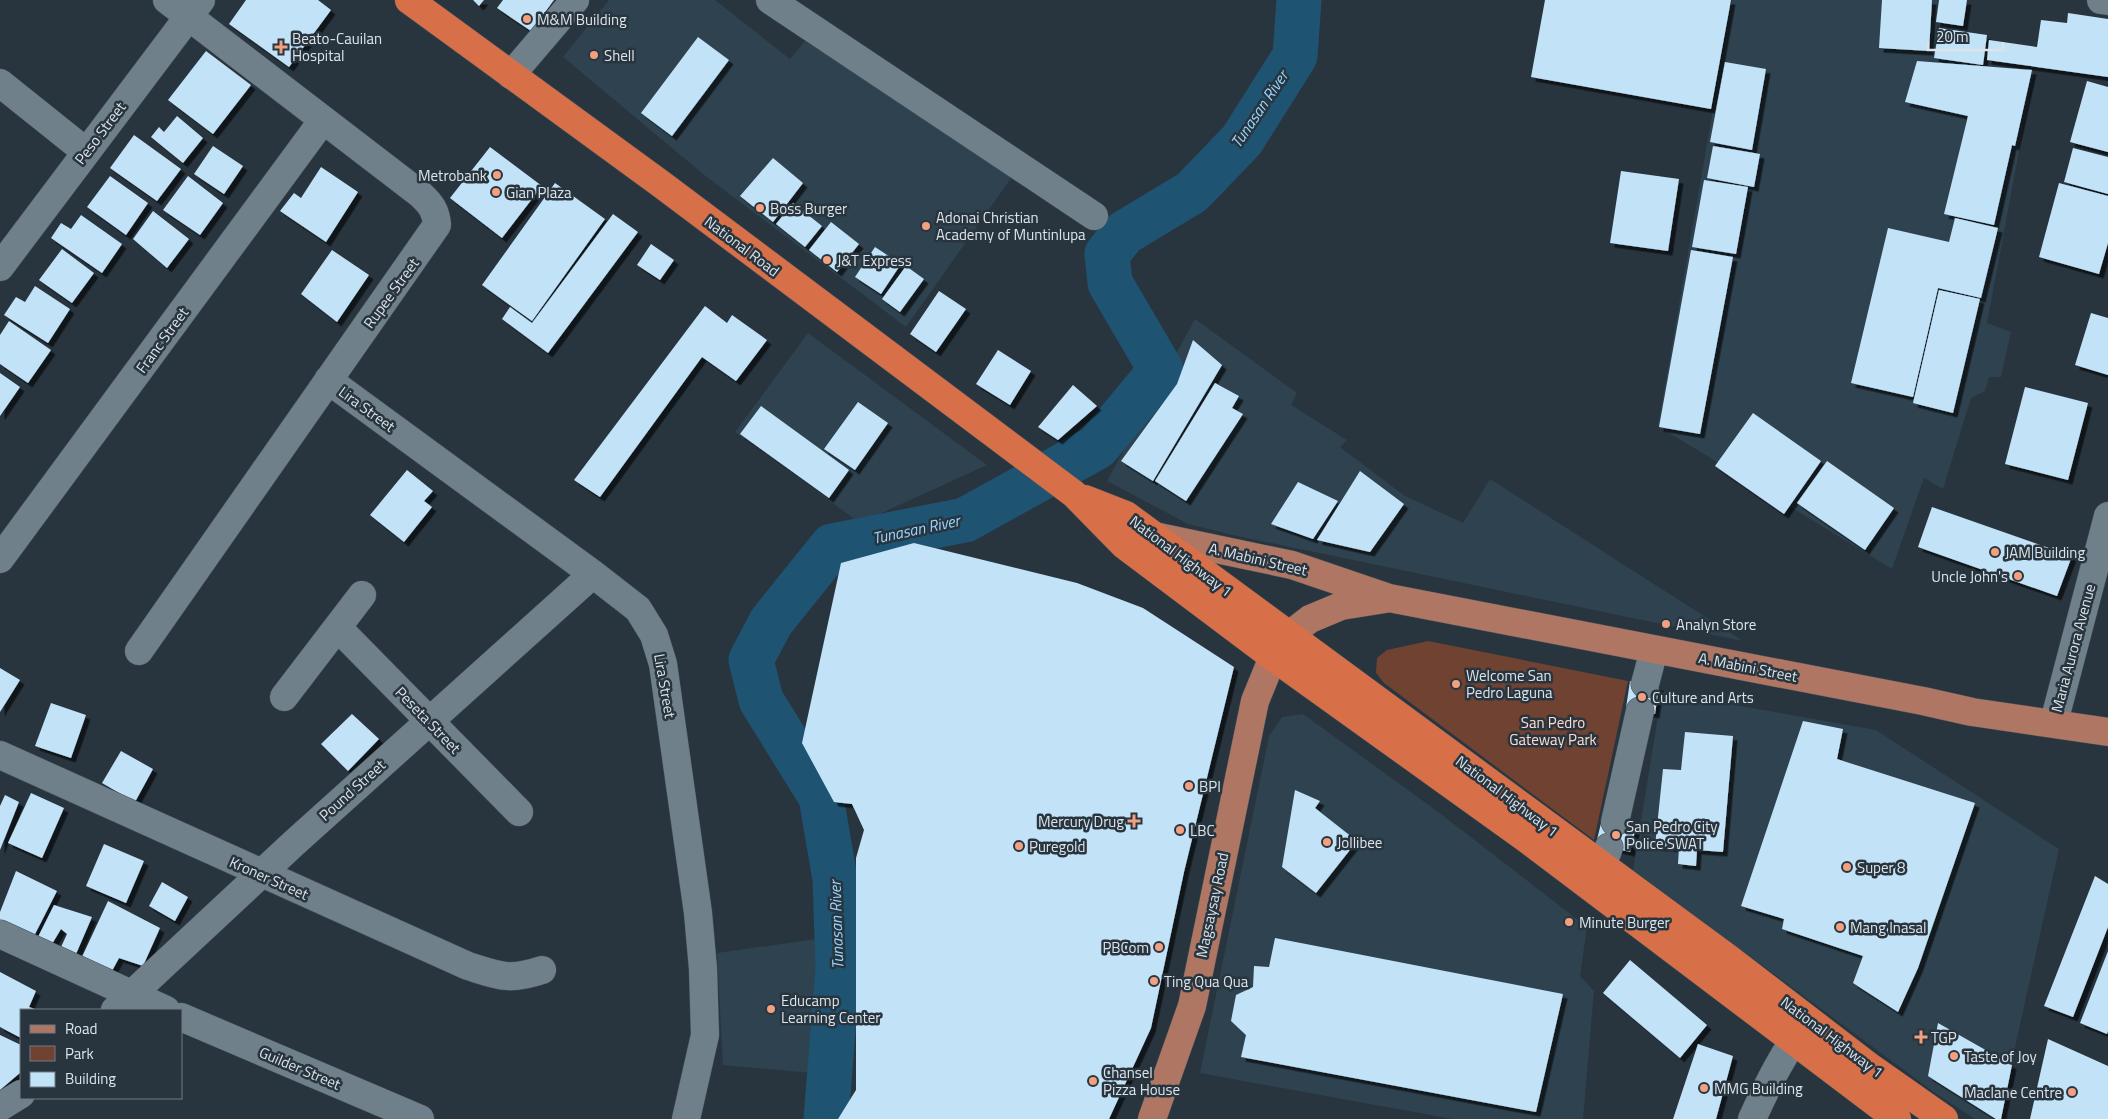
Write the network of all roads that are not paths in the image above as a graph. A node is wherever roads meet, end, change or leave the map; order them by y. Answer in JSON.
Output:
{"nodes":[{"id":1,"x":167,"y":0,"type":"edge"},
{"id":2,"x":409,"y":0,"type":"edge"},
{"id":3,"x":575,"y":0,"type":"edge"},
{"id":4,"x":770,"y":0,"type":"edge"},
{"id":5,"x":2101,"y":0,"type":"edge"},
{"id":6,"x":2108,"y":1,"type":"edge"},
{"id":7,"x":195,"y":8,"type":"edge"},
{"id":8,"x":511,"y":75,"type":"junction"},
{"id":9,"x":0,"y":83,"type":"edge"},
{"id":10,"x":323,"y":120,"type":"junction"},
{"id":11,"x":85,"y":151,"type":"junction"},
{"id":12,"x":1094,"y":216,"type":"dead end"},
{"id":13,"x":0,"y":268,"type":"edge"},
{"id":14,"x":328,"y":380,"type":"junction"},
{"id":15,"x":1074,"y":494,"type":"junction"},
{"id":16,"x":2108,"y":516,"type":"edge"},
{"id":17,"x":1154,"y":536,"type":"junction"},
{"id":18,"x":0,"y":559,"type":"edge"},
{"id":19,"x":593,"y":574,"type":"junction"},
{"id":20,"x":362,"y":595,"type":"dead end"},
{"id":21,"x":1388,"y":598,"type":"junction"},
{"id":22,"x":338,"y":628,"type":"junction"},
{"id":23,"x":1281,"y":646,"type":"junction"},
{"id":24,"x":1654,"y":650,"type":"junction"},
{"id":25,"x":139,"y":651,"type":"dead end"},
{"id":26,"x":1645,"y":684,"type":"dead end"},
{"id":27,"x":284,"y":697,"type":"dead end"},
{"id":28,"x":1640,"y":711,"type":"dead end"},
{"id":29,"x":428,"y":720,"type":"junction"},
{"id":30,"x":2054,"y":722,"type":"junction"},
{"id":31,"x":2108,"y":732,"type":"edge"},
{"id":32,"x":0,"y":755,"type":"edge"},
{"id":33,"x":519,"y":812,"type":"dead end"},
{"id":34,"x":1608,"y":845,"type":"junction"},
{"id":35,"x":261,"y":874,"type":"junction"},
{"id":36,"x":0,"y":934,"type":"edge"},
{"id":37,"x":542,"y":970,"type":"dead end"},
{"id":38,"x":123,"y":1003,"type":"edge"},
{"id":39,"x":160,"y":1009,"type":"edge"},
{"id":40,"x":182,"y":1017,"type":"edge"},
{"id":41,"x":1801,"y":1030,"type":"junction"},
{"id":42,"x":20,"y":1095,"type":"edge"},
{"id":43,"x":0,"y":1107,"type":"edge"},
{"id":44,"x":0,"y":1116,"type":"edge"},
{"id":45,"x":7,"y":1119,"type":"edge"},
{"id":46,"x":420,"y":1119,"type":"edge"},
{"id":47,"x":686,"y":1119,"type":"edge"},
{"id":48,"x":1152,"y":1119,"type":"edge"},
{"id":49,"x":1752,"y":1119,"type":"edge"},
{"id":50,"x":1896,"y":1119,"type":"edge"},
{"id":51,"x":1944,"y":1119,"type":"edge"}],
"edges":[{"from":1,"to":7,"type":"street","name":"Rupee Street"},
{"from":2,"to":8,"type":"highway","name":"National Road"},
{"from":3,"to":8,"type":"street"},
{"from":4,"to":12,"type":"street"},
{"from":5,"to":6,"type":"street"},
{"from":7,"to":10,"type":"street","name":"Rupee Street"},
{"from":7,"to":11,"type":"street","name":"Peso Street"},
{"from":8,"to":15,"type":"highway","name":"National Road"},
{"from":9,"to":11,"type":"street"},
{"from":10,"to":14,"type":"street","name":"Rupee Street"},
{"from":10,"to":18,"type":"street","name":"Franc Street"},
{"from":11,"to":13,"type":"street","name":"Peso Street"},
{"from":14,"to":19,"type":"street","name":"Lira Street"},
{"from":14,"to":25,"type":"street","name":"Rupee Street"},
{"from":15,"to":17,"type":"highway","name":"National Highway 1"},
{"from":15,"to":23,"type":"highway","name":"National Highway 1"},
{"from":16,"to":30,"type":"street","name":"Maria Aurora Avenue"},
{"from":17,"to":21,"type":"main road","name":"A. Mabini Street"},
{"from":17,"to":23,"type":"highway","name":"National Highway 1"},
{"from":19,"to":29,"type":"street","name":"Pound Street"},
{"from":19,"to":47,"type":"street","name":"Lira Street"},
{"from":20,"to":22,"type":"street"},
{"from":21,"to":23,"type":"main road","name":"A. Mabini Street"},
{"from":21,"to":24,"type":"main road","name":"A. Mabini Street"},
{"from":22,"to":27,"type":"street"},
{"from":22,"to":29,"type":"street","name":"Peseta Street"},
{"from":23,"to":34,"type":"highway","name":"National Highway 1"},
{"from":23,"to":41,"type":"highway","name":"National Highway 1"},
{"from":23,"to":48,"type":"main road","name":"Magsaysay Road"},
{"from":24,"to":26,"type":"street"},
{"from":24,"to":30,"type":"main road","name":"A. Mabini Street"},
{"from":28,"to":34,"type":"street"},
{"from":29,"to":33,"type":"street","name":"Peseta Street"},
{"from":29,"to":35,"type":"street","name":"Pound Street"},
{"from":30,"to":31,"type":"main road","name":"A. Mabini Street"},
{"from":32,"to":35,"type":"street","name":"Kroner Street"},
{"from":34,"to":41,"type":"highway","name":"National Highway 1"},
{"from":35,"to":37,"type":"street","name":"Kroner Street"},
{"from":35,"to":38,"type":"street","name":"Pound Street"},
{"from":36,"to":38,"type":"street"},
{"from":38,"to":39,"type":"street"},
{"from":40,"to":46,"type":"street","name":"Guilder Street"},
{"from":41,"to":49,"type":"street"},
{"from":41,"to":50,"type":"highway","name":"National Highway 1"},
{"from":41,"to":51,"type":"highway","name":"National Highway 1"},
{"from":42,"to":43,"type":"street"},
{"from":44,"to":45,"type":"street"}]}
